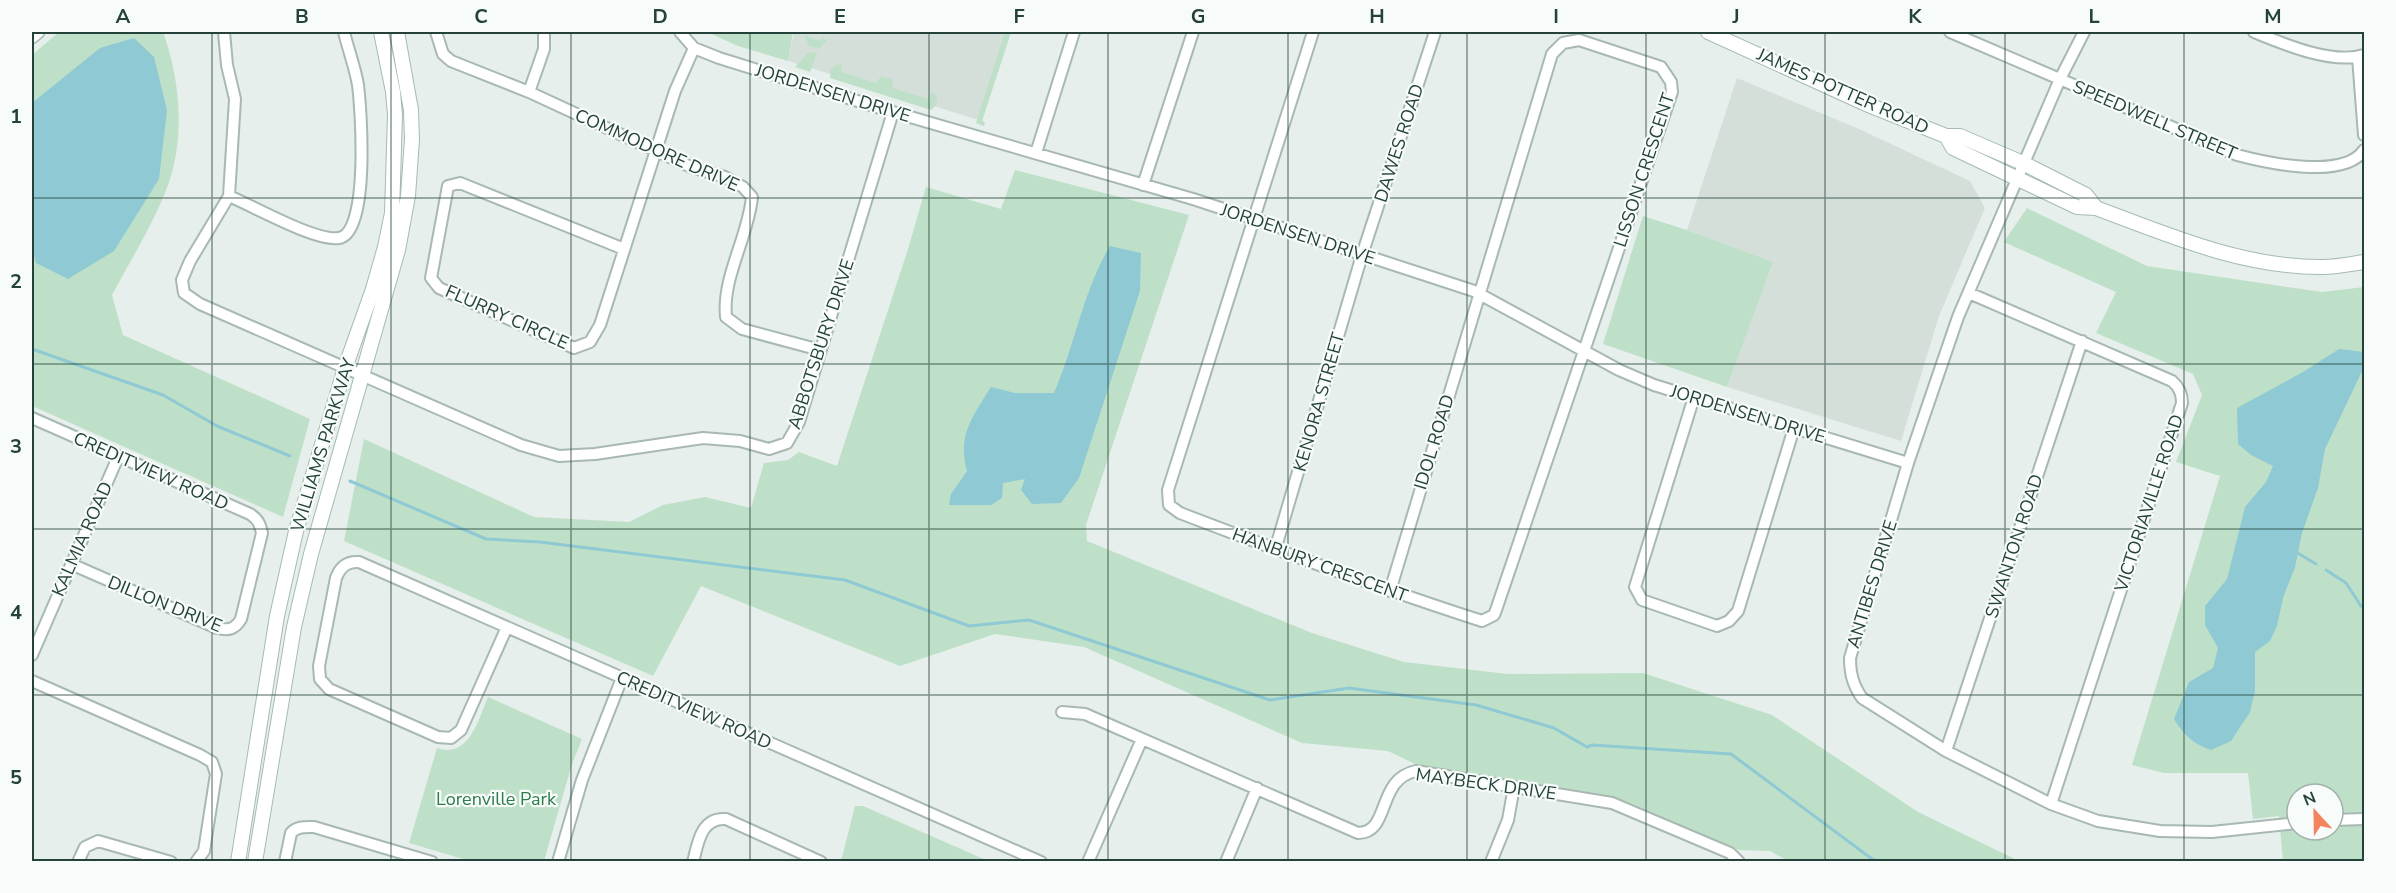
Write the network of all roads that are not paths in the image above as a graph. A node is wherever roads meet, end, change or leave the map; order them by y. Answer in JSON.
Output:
{"nodes":[{"id":1,"x":38,"y":32,"type":"edge"},
{"id":2,"x":224,"y":32,"type":"edge"},
{"id":3,"x":344,"y":32,"type":"edge"},
{"id":4,"x":381,"y":32,"type":"edge"},
{"id":5,"x":397,"y":32,"type":"edge"},
{"id":6,"x":436,"y":32,"type":"edge"},
{"id":7,"x":544,"y":32,"type":"edge"},
{"id":8,"x":680,"y":32,"type":"edge"},
{"id":9,"x":1074,"y":32,"type":"edge"},
{"id":10,"x":1193,"y":32,"type":"edge"},
{"id":11,"x":1313,"y":32,"type":"edge"},
{"id":12,"x":1435,"y":32,"type":"edge"},
{"id":13,"x":1708,"y":32,"type":"edge"},
{"id":14,"x":1950,"y":32,"type":"edge"},
{"id":15,"x":2084,"y":32,"type":"edge"},
{"id":16,"x":2253,"y":32,"type":"edge"},
{"id":17,"x":32,"y":37,"type":"edge"},
{"id":18,"x":694,"y":48,"type":"junction"},
{"id":19,"x":2361,"y":56,"type":"edge"},
{"id":20,"x":2061,"y":79,"type":"junction"},
{"id":21,"x":529,"y":92,"type":"junction"},
{"id":22,"x":893,"y":111,"type":"junction"},
{"id":23,"x":2364,"y":135,"type":"edge"},
{"id":24,"x":656,"y":150,"type":"junction"},
{"id":25,"x":2364,"y":150,"type":"edge"},
{"id":26,"x":1036,"y":153,"type":"junction"},
{"id":27,"x":2022,"y":170,"type":"junction"},
{"id":28,"x":1143,"y":185,"type":"junction"},
{"id":29,"x":229,"y":196,"type":"junction"},
{"id":30,"x":1253,"y":219,"type":"junction"},
{"id":31,"x":624,"y":249,"type":"junction"},
{"id":32,"x":1362,"y":255,"type":"junction"},
{"id":33,"x":2364,"y":262,"type":"edge"},
{"id":34,"x":1969,"y":292,"type":"junction"},
{"id":35,"x":1478,"y":293,"type":"junction"},
{"id":36,"x":2082,"y":340,"type":"junction"},
{"id":37,"x":820,"y":350,"type":"junction"},
{"id":38,"x":1582,"y":351,"type":"junction"},
{"id":39,"x":345,"y":369,"type":"junction"},
{"id":40,"x":361,"y":375,"type":"junction"},
{"id":41,"x":1694,"y":397,"type":"junction"},
{"id":42,"x":32,"y":418,"type":"edge"},
{"id":43,"x":1794,"y":428,"type":"junction"},
{"id":44,"x":118,"y":457,"type":"junction"},
{"id":45,"x":1908,"y":463,"type":"junction"},
{"id":46,"x":262,"y":533,"type":"joint"},
{"id":47,"x":1275,"y":550,"type":"junction"},
{"id":48,"x":70,"y":564,"type":"junction"},
{"id":49,"x":1390,"y":591,"type":"junction"},
{"id":50,"x":507,"y":627,"type":"junction"},
{"id":51,"x":32,"y":655,"type":"edge"},
{"id":52,"x":622,"y":678,"type":"junction"},
{"id":53,"x":32,"y":681,"type":"edge"},
{"id":54,"x":1062,"y":712,"type":"dead end"},
{"id":55,"x":1142,"y":739,"type":"junction"},
{"id":56,"x":1946,"y":751,"type":"junction"},
{"id":57,"x":1514,"y":787,"type":"junction"},
{"id":58,"x":1257,"y":788,"type":"junction"},
{"id":59,"x":2051,"y":804,"type":"junction"},
{"id":60,"x":2364,"y":819,"type":"edge"},
{"id":61,"x":2345,"y":820,"type":"edge"},
{"id":62,"x":2285,"y":824,"type":"edge"},
{"id":63,"x":78,"y":861,"type":"edge"},
{"id":64,"x":171,"y":861,"type":"edge"},
{"id":65,"x":196,"y":861,"type":"edge"},
{"id":66,"x":238,"y":861,"type":"edge"},
{"id":67,"x":255,"y":861,"type":"edge"},
{"id":68,"x":285,"y":861,"type":"edge"},
{"id":69,"x":432,"y":861,"type":"edge"},
{"id":70,"x":558,"y":861,"type":"edge"},
{"id":71,"x":693,"y":861,"type":"edge"},
{"id":72,"x":821,"y":861,"type":"edge"},
{"id":73,"x":1041,"y":861,"type":"edge"},
{"id":74,"x":1088,"y":861,"type":"edge"},
{"id":75,"x":1226,"y":861,"type":"edge"},
{"id":76,"x":1491,"y":861,"type":"edge"},
{"id":77,"x":1738,"y":861,"type":"edge"}],
"edges":[{"from":1,"to":17,"type":"street"},
{"from":2,"to":29,"type":"street"},
{"from":3,"to":29,"type":"street"},
{"from":4,"to":39,"type":"main road","name":"WILLIAMS PARKWAY"},
{"from":5,"to":40,"type":"main road","name":"WILLIAMS PARKWAY"},
{"from":6,"to":21,"type":"street","name":"COMMODORE DRIVE"},
{"from":7,"to":21,"type":"street"},
{"from":8,"to":18,"type":"street","name":"JORDENSEN DRIVE"},
{"from":9,"to":26,"type":"street"},
{"from":10,"to":28,"type":"street"},
{"from":11,"to":30,"type":"street"},
{"from":12,"to":32,"type":"street","name":"DAWES ROAD"},
{"from":13,"to":27,"type":"main road","name":"JAMES POTTER ROAD"},
{"from":14,"to":20,"type":"street","name":"SPEEDWELL STREET"},
{"from":15,"to":20,"type":"street","name":"ANTIBES DRIVE"},
{"from":16,"to":19,"type":"street"},
{"from":18,"to":22,"type":"street","name":"JORDENSEN DRIVE"},
{"from":18,"to":24,"type":"street","name":"FLURRY CIRCLE"},
{"from":19,"to":23,"type":"street"},
{"from":20,"to":25,"type":"street","name":"SPEEDWELL STREET"},
{"from":20,"to":27,"type":"street","name":"ANTIBES DRIVE"},
{"from":21,"to":24,"type":"street","name":"COMMODORE DRIVE"},
{"from":22,"to":26,"type":"street","name":"JORDENSEN DRIVE"},
{"from":22,"to":37,"type":"street","name":"ABBOTSBURY DRIVE"},
{"from":24,"to":31,"type":"street","name":"FLURRY CIRCLE"},
{"from":24,"to":37,"type":"street","name":"COMMODORE DRIVE"},
{"from":26,"to":28,"type":"street","name":"JORDENSEN DRIVE"},
{"from":27,"to":33,"type":"main road","name":"JAMES POTTER ROAD"},
{"from":27,"to":34,"type":"street","name":"ANTIBES DRIVE"},
{"from":28,"to":30,"type":"street","name":"JORDENSEN DRIVE"},
{"from":29,"to":39,"type":"street","name":"ABBOTSBURY DRIVE"},
{"from":30,"to":32,"type":"street","name":"JORDENSEN DRIVE"},
{"from":30,"to":47,"type":"street","name":"HANBURY CRESCENT"},
{"from":31,"to":31,"type":"street","name":"FLURRY CIRCLE"},
{"from":32,"to":35,"type":"street","name":"JORDENSEN DRIVE"},
{"from":32,"to":47,"type":"street","name":"KENORA STREET"},
{"from":34,"to":36,"type":"street","name":"VICTORIAVILLE ROAD"},
{"from":34,"to":45,"type":"street","name":"ANTIBES DRIVE"},
{"from":35,"to":38,"type":"street","name":"JORDENSEN DRIVE"},
{"from":35,"to":38,"type":"street","name":"LISSON CRESCENT"},
{"from":35,"to":49,"type":"street","name":"IDOL ROAD"},
{"from":36,"to":56,"type":"street","name":"SWANTON ROAD"},
{"from":36,"to":59,"type":"street","name":"VICTORIAVILLE ROAD"},
{"from":37,"to":40,"type":"street","name":"ABBOTSBURY DRIVE"},
{"from":38,"to":41,"type":"street","name":"JORDENSEN DRIVE"},
{"from":38,"to":49,"type":"street","name":"HANBURY CRESCENT"},
{"from":39,"to":40,"type":"street","name":"ABBOTSBURY DRIVE"},
{"from":39,"to":66,"type":"main road","name":"WILLIAMS PARKWAY"},
{"from":40,"to":67,"type":"main road","name":"WILLIAMS PARKWAY"},
{"from":41,"to":43,"type":"street","name":"JORDENSEN DRIVE"},
{"from":41,"to":43,"type":"street"},
{"from":42,"to":44,"type":"street","name":"CREDITVIEW ROAD"},
{"from":43,"to":45,"type":"street","name":"JORDENSEN DRIVE"},
{"from":44,"to":46,"type":"street","name":"CREDITVIEW ROAD"},
{"from":44,"to":48,"type":"street","name":"KALMIA ROAD"},
{"from":45,"to":56,"type":"street","name":"ANTIBES DRIVE"},
{"from":46,"to":48,"type":"street","name":"DILLON DRIVE"},
{"from":47,"to":49,"type":"street","name":"HANBURY CRESCENT"},
{"from":48,"to":51,"type":"street","name":"KALMIA ROAD"},
{"from":50,"to":50,"type":"street","name":"CREDITVIEW ROAD"},
{"from":50,"to":52,"type":"street","name":"CREDITVIEW ROAD"},
{"from":52,"to":70,"type":"street"},
{"from":52,"to":73,"type":"street","name":"CREDITVIEW ROAD"},
{"from":53,"to":65,"type":"street"},
{"from":54,"to":55,"type":"street","name":"MAYBECK DRIVE"},
{"from":55,"to":58,"type":"street","name":"MAYBECK DRIVE"},
{"from":55,"to":74,"type":"street"},
{"from":56,"to":59,"type":"street","name":"ANTIBES DRIVE"},
{"from":57,"to":58,"type":"street","name":"MAYBECK DRIVE"},
{"from":57,"to":76,"type":"street"},
{"from":57,"to":77,"type":"street","name":"MAYBECK DRIVE"},
{"from":58,"to":75,"type":"street"},
{"from":59,"to":62,"type":"street","name":"ANTIBES DRIVE"},
{"from":60,"to":61,"type":"street"},
{"from":63,"to":64,"type":"street"},
{"from":68,"to":69,"type":"street"},
{"from":71,"to":72,"type":"street"}]}
